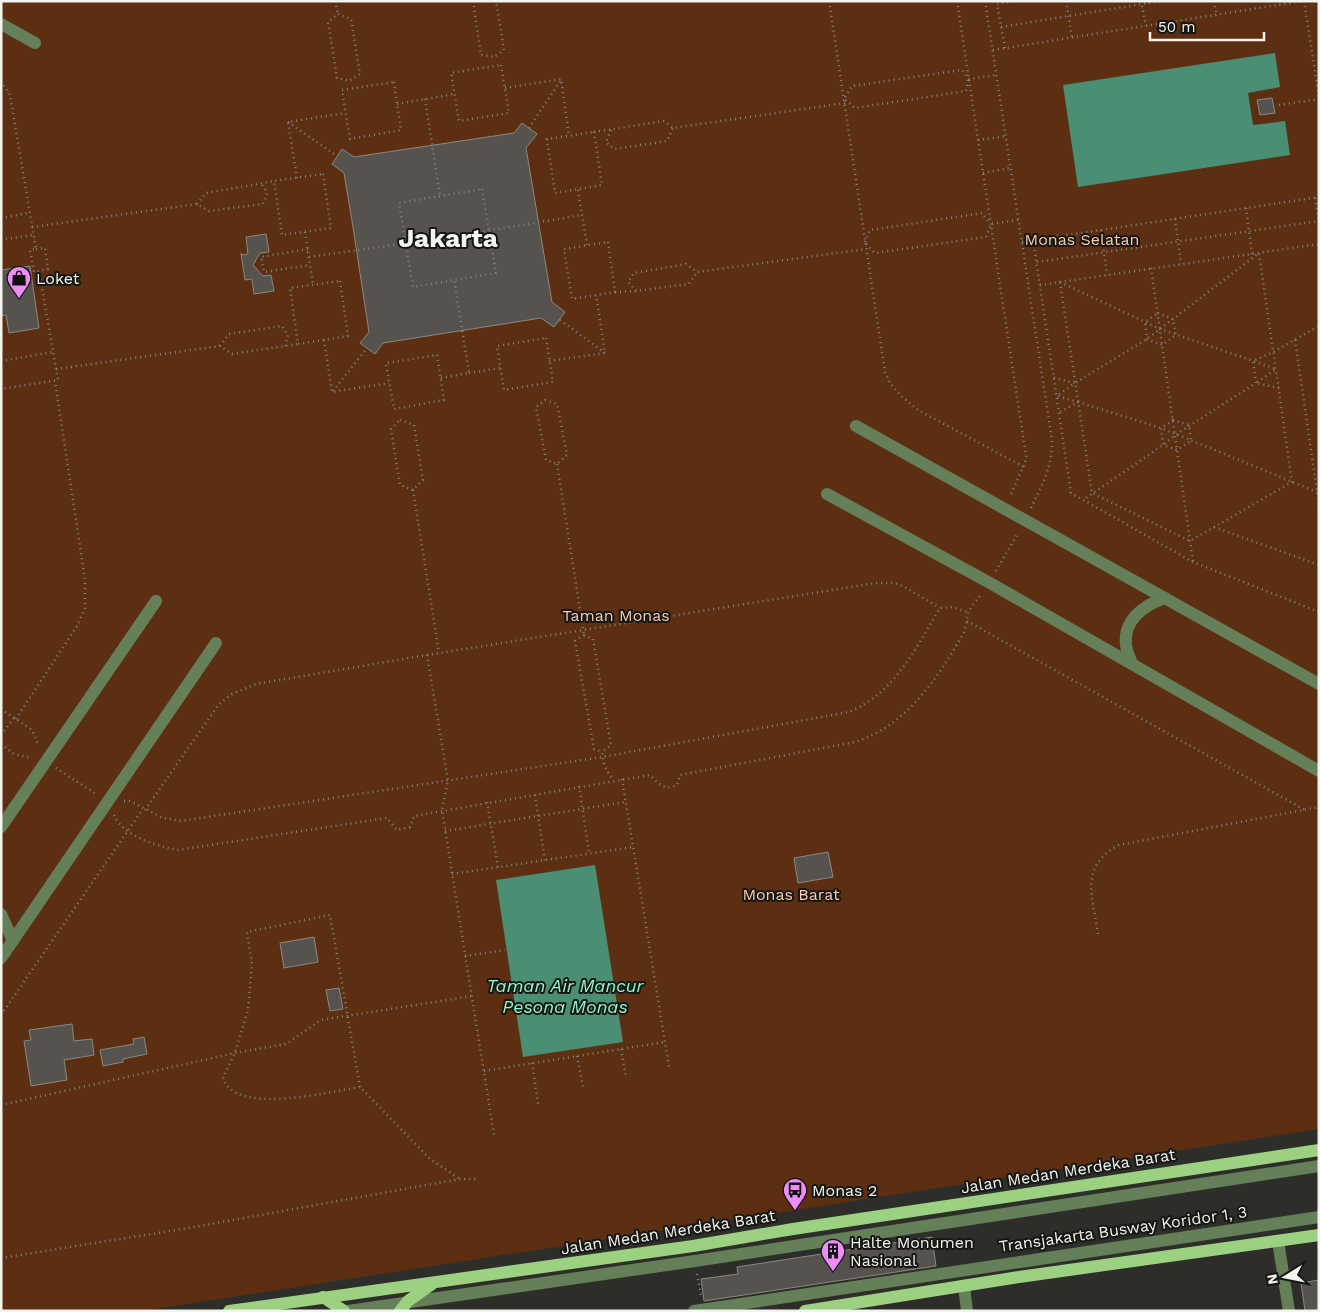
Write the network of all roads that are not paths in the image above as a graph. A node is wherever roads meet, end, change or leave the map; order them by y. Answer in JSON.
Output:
{"nodes":[{"id":1,"x":1,"y":24,"type":"edge"},
{"id":2,"x":35,"y":43,"type":"dead end"},
{"id":3,"x":856,"y":426,"type":"dead end"},
{"id":4,"x":827,"y":494,"type":"dead end"},
{"id":5,"x":1165,"y":598,"type":"junction"},
{"id":6,"x":156,"y":601,"type":"dead end"},
{"id":7,"x":216,"y":642,"type":"dead end"},
{"id":8,"x":1132,"y":664,"type":"junction"},
{"id":9,"x":1319,"y":684,"type":"edge"},
{"id":10,"x":1319,"y":771,"type":"edge"},
{"id":11,"x":1,"y":827,"type":"edge"},
{"id":12,"x":1,"y":914,"type":"edge"},
{"id":13,"x":13,"y":940,"type":"junction"},
{"id":14,"x":1,"y":958,"type":"edge"},
{"id":15,"x":1319,"y":1150,"type":"edge"},
{"id":16,"x":1319,"y":1166,"type":"edge"},
{"id":17,"x":1319,"y":1217,"type":"edge"},
{"id":18,"x":1319,"y":1235,"type":"edge"},
{"id":19,"x":1278,"y":1241,"type":"junction"},
{"id":20,"x":433,"y":1283,"type":"junction"},
{"id":21,"x":964,"y":1286,"type":"junction"},
{"id":22,"x":324,"y":1297,"type":"junction"},
{"id":23,"x":404,"y":1306,"type":"edge"},
{"id":24,"x":846,"y":1308,"type":"edge"},
{"id":25,"x":699,"y":1310,"type":"edge"},
{"id":26,"x":229,"y":1311,"type":"edge"},
{"id":27,"x":344,"y":1311,"type":"edge"},
{"id":28,"x":348,"y":1311,"type":"edge"},
{"id":29,"x":806,"y":1311,"type":"edge"},
{"id":30,"x":967,"y":1311,"type":"edge"},
{"id":31,"x":1289,"y":1311,"type":"edge"}],
"edges":[{"from":1,"to":2,"type":"street"},
{"from":3,"to":5,"type":"street"},
{"from":4,"to":8,"type":"street"},
{"from":5,"to":8,"type":"street"},
{"from":5,"to":9,"type":"street"},
{"from":6,"to":11,"type":"street"},
{"from":7,"to":13,"type":"street"},
{"from":8,"to":10,"type":"street"},
{"from":12,"to":13,"type":"street"},
{"from":13,"to":14,"type":"street"},
{"from":15,"to":20,"type":"main road","name":"Jalan Medan Merdeka Barat"},
{"from":16,"to":23,"type":"street"},
{"from":17,"to":25,"type":"street","name":"Transjakarta Busway Koridor 1, 3"},
{"from":18,"to":19,"type":"main road"},
{"from":19,"to":21,"type":"main road"},
{"from":19,"to":31,"type":"street"},
{"from":20,"to":22,"type":"main road","name":"Jalan Medan Merdeka Barat"},
{"from":20,"to":23,"type":"main road"},
{"from":21,"to":24,"type":"main road"},
{"from":21,"to":30,"type":"street"},
{"from":22,"to":26,"type":"main road","name":"Jalan Medan Merdeka Barat"},
{"from":22,"to":27,"type":"main road"},
{"from":23,"to":28,"type":"street"},
{"from":24,"to":29,"type":"main road"}]}
